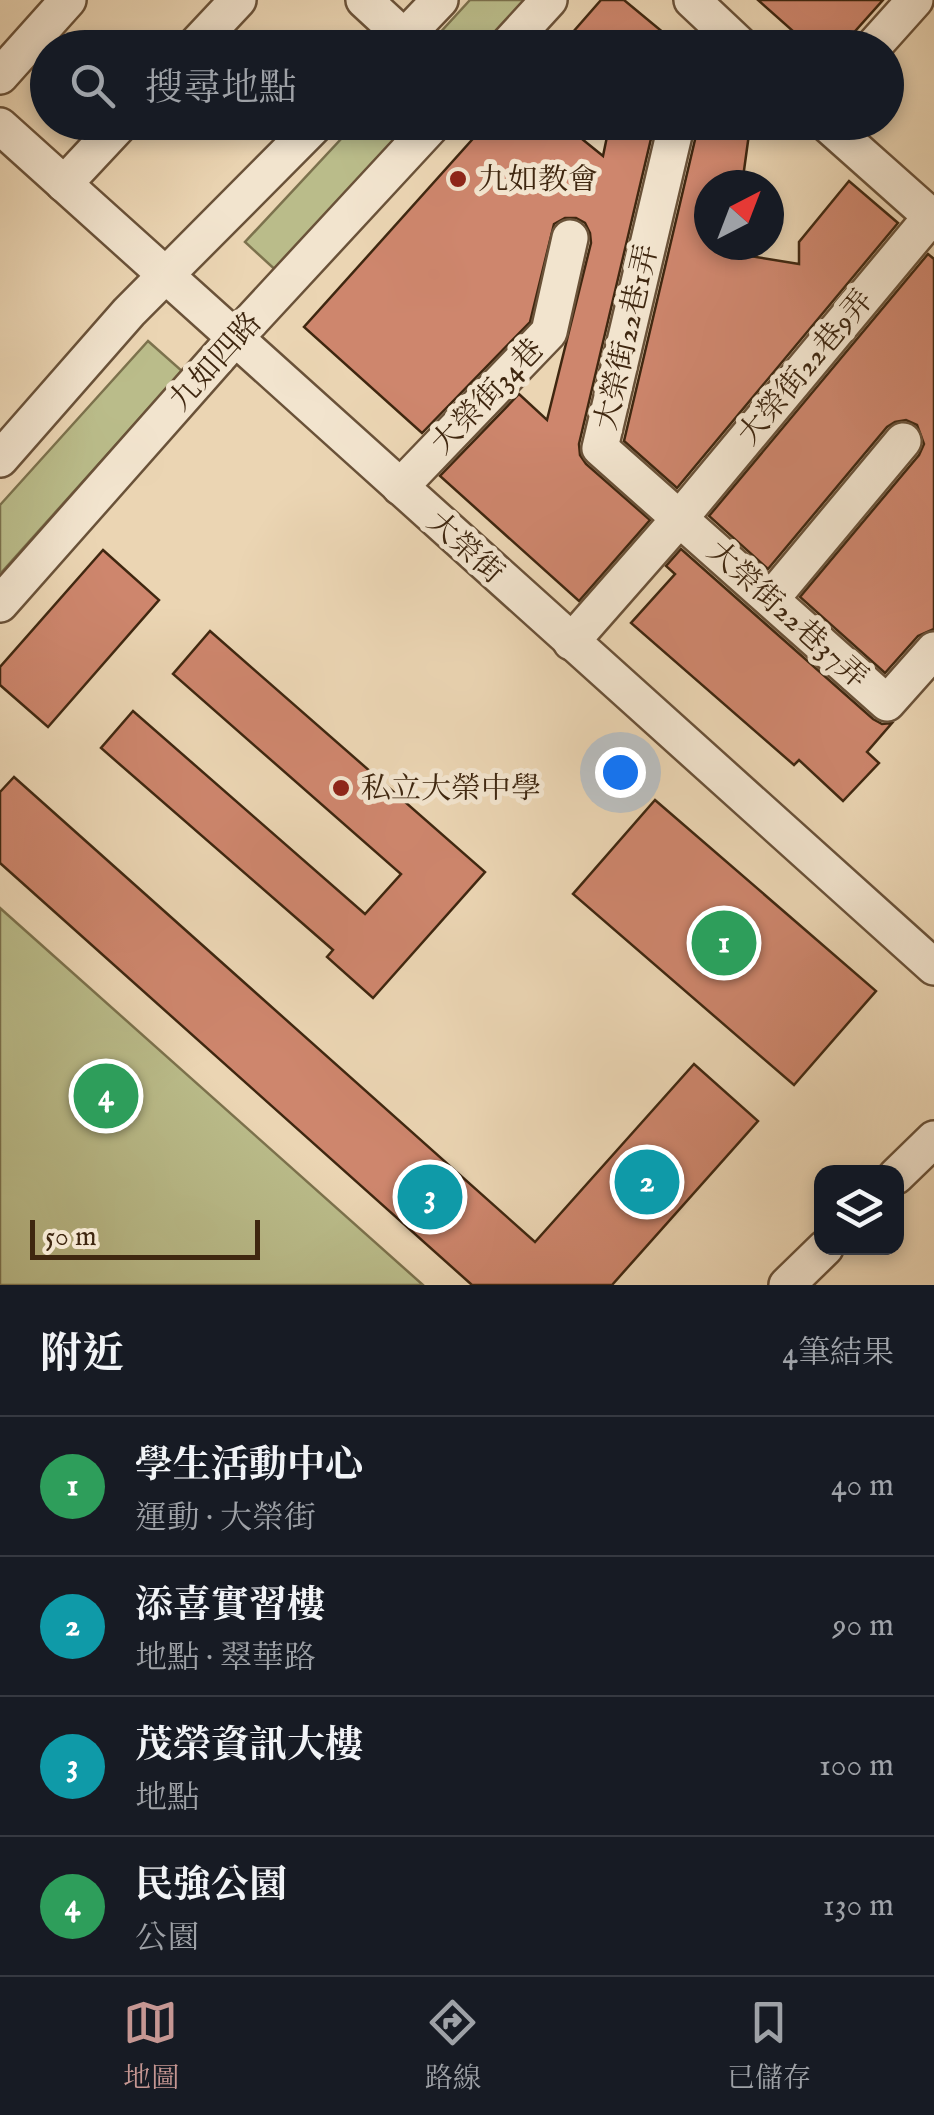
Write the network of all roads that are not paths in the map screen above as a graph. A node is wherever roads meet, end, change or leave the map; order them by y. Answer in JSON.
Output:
{"nodes":[{"id":1,"x":68,"y":0,"type":"edge"},
{"id":2,"x":238,"y":0,"type":"edge"},
{"id":3,"x":364,"y":0,"type":"edge"},
{"id":4,"x":440,"y":0,"type":"edge"},
{"id":5,"x":549,"y":0,"type":"edge"},
{"id":6,"x":692,"y":0,"type":"edge"},
{"id":7,"x":915,"y":0,"type":"edge"},
{"id":8,"x":41,"y":30,"type":"edge"},
{"id":9,"x":210,"y":30,"type":"edge"},
{"id":10,"x":389,"y":30,"type":"edge"},
{"id":11,"x":411,"y":30,"type":"edge"},
{"id":12,"x":522,"y":30,"type":"edge"},
{"id":13,"x":723,"y":30,"type":"edge"},
{"id":14,"x":888,"y":30,"type":"edge"},
{"id":15,"x":30,"y":42,"type":"edge"},
{"id":16,"x":0,"y":76,"type":"edge"},
{"id":17,"x":0,"y":126,"type":"edge"},
{"id":18,"x":105,"y":140,"type":"edge"},
{"id":19,"x":300,"y":140,"type":"edge"},
{"id":20,"x":418,"y":140,"type":"edge"},
{"id":21,"x":673,"y":140,"type":"edge"},
{"id":22,"x":845,"y":140,"type":"edge"},
{"id":23,"x":64,"y":184,"type":"junction"},
{"id":24,"x":932,"y":218,"type":"edge"},
{"id":25,"x":570,"y":238,"type":"dead end"},
{"id":26,"x":166,"y":273,"type":"junction"},
{"id":27,"x":237,"y":336,"type":"junction"},
{"id":28,"x":903,"y":441,"type":"dead end"},
{"id":29,"x":0,"y":458,"type":"edge"},
{"id":30,"x":400,"y":487,"type":"junction"},
{"id":31,"x":680,"y":518,"type":"junction"},
{"id":32,"x":771,"y":600,"type":"junction"},
{"id":33,"x":0,"y":604,"type":"edge"},
{"id":34,"x":572,"y":642,"type":"junction"},
{"id":35,"x":934,"y":650,"type":"edge"},
{"id":36,"x":934,"y":967,"type":"edge"},
{"id":37,"x":934,"y":1139,"type":"edge"},
{"id":38,"x":904,"y":1168,"type":"edge"},
{"id":39,"x":817,"y":1255,"type":"edge"},
{"id":40,"x":786,"y":1285,"type":"edge"}],
"edges":[{"from":1,"to":8,"type":"street"},
{"from":2,"to":9,"type":"street"},
{"from":3,"to":10,"type":"street"},
{"from":4,"to":11,"type":"street"},
{"from":5,"to":12,"type":"street"},
{"from":6,"to":13,"type":"street"},
{"from":7,"to":14,"type":"street"},
{"from":15,"to":16,"type":"street"},
{"from":17,"to":23,"type":"street","name":"大榮街"},
{"from":18,"to":23,"type":"street"},
{"from":19,"to":26,"type":"street"},
{"from":20,"to":27,"type":"street","name":"九如四路"},
{"from":21,"to":31,"type":"street","name":"大榮街22巷1弄"},
{"from":22,"to":24,"type":"street"},
{"from":23,"to":26,"type":"street","name":"大榮街"},
{"from":24,"to":31,"type":"street","name":"大榮街22巷9弄"},
{"from":25,"to":30,"type":"street","name":"大榮街34巷"},
{"from":26,"to":27,"type":"street","name":"大榮街"},
{"from":26,"to":29,"type":"street"},
{"from":27,"to":30,"type":"street","name":"大榮街"},
{"from":27,"to":33,"type":"street","name":"九如四路"},
{"from":28,"to":32,"type":"street"},
{"from":30,"to":34,"type":"street","name":"大榮街"},
{"from":31,"to":32,"type":"street","name":"大榮街22巷37弄"},
{"from":31,"to":34,"type":"street","name":"大榮街22巷9弄"},
{"from":32,"to":35,"type":"street","name":"大榮街22巷37弄"},
{"from":34,"to":36,"type":"street","name":"大榮街"},
{"from":37,"to":38,"type":"street"},
{"from":39,"to":40,"type":"street"}]}
